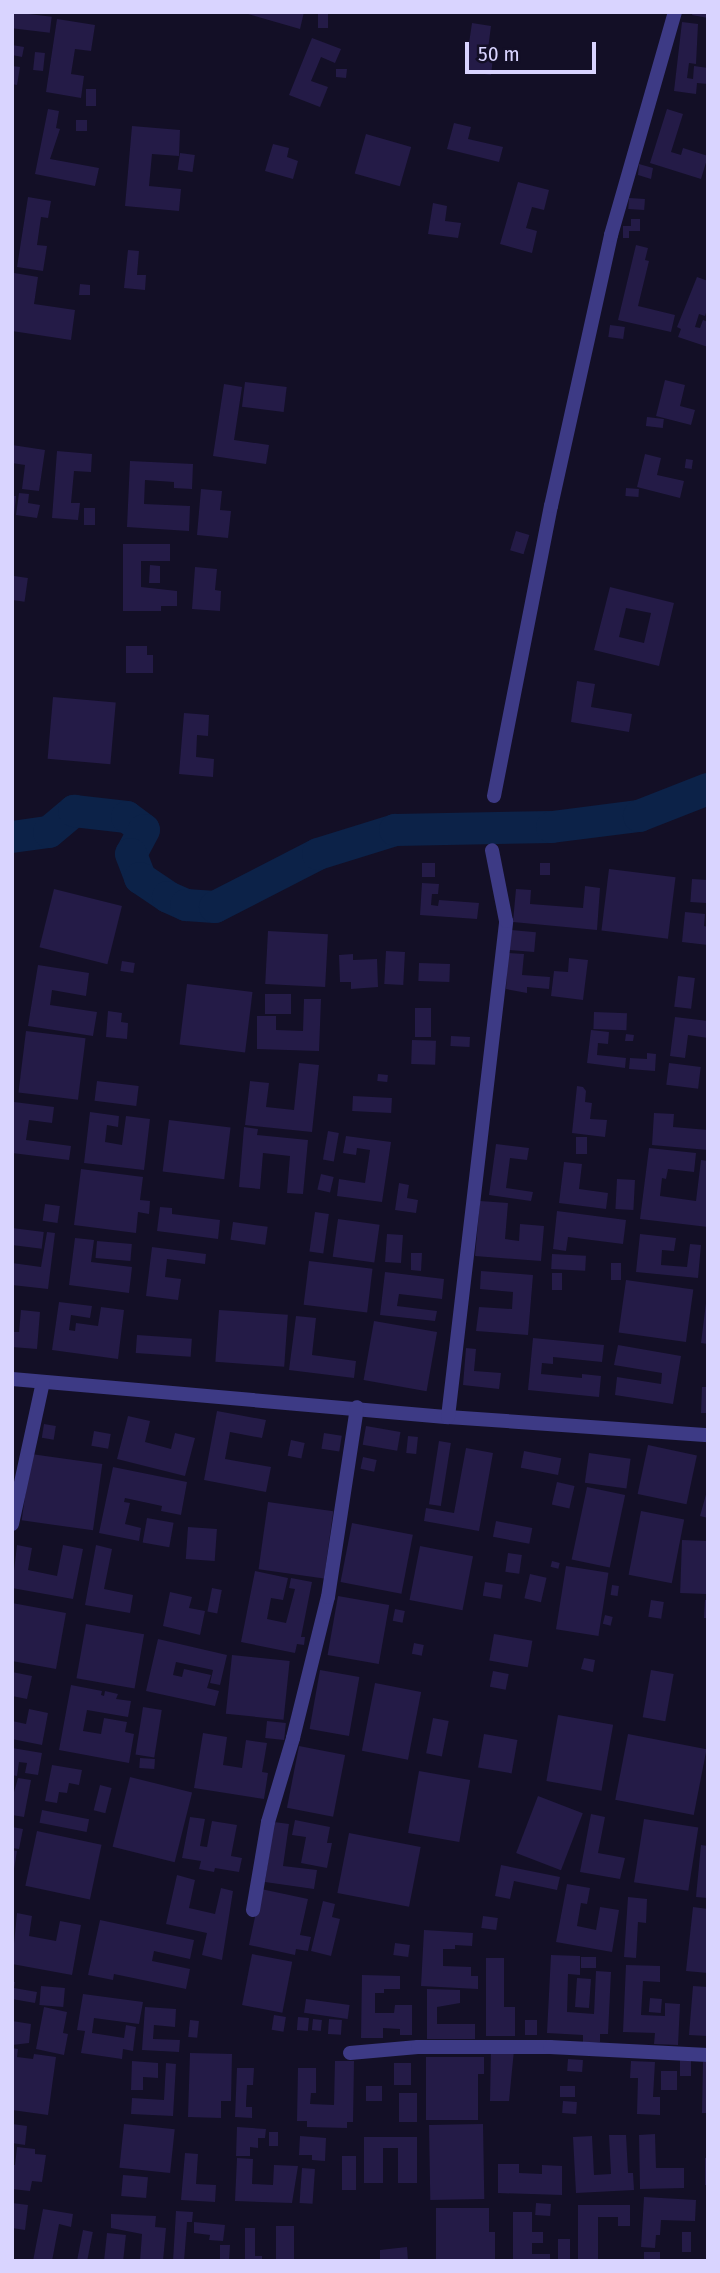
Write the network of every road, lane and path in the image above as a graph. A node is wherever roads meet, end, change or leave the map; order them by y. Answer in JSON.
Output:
{"nodes":[{"id":1,"x":675,"y":12,"type":"edge"},
{"id":2,"x":494,"y":796,"type":"dead end"},
{"id":3,"x":492,"y":850,"type":"dead end"},
{"id":4,"x":12,"y":1380,"type":"edge"},
{"id":5,"x":43,"y":1382,"type":"junction"},
{"id":6,"x":356,"y":1407,"type":"junction"},
{"id":7,"x":448,"y":1417,"type":"junction"},
{"id":8,"x":708,"y":1435,"type":"edge"},
{"id":9,"x":12,"y":1524,"type":"edge"},
{"id":10,"x":253,"y":1910,"type":"dead end"},
{"id":11,"x":350,"y":2053,"type":"dead end"},
{"id":12,"x":708,"y":2055,"type":"edge"}],
"edges":[{"from":1,"to":2,"type":"street"},
{"from":3,"to":7,"type":"street"},
{"from":4,"to":5,"type":"street"},
{"from":5,"to":6,"type":"street"},
{"from":5,"to":9,"type":"street"},
{"from":6,"to":7,"type":"street"},
{"from":6,"to":10,"type":"street"},
{"from":7,"to":8,"type":"street"},
{"from":11,"to":12,"type":"street"}]}
